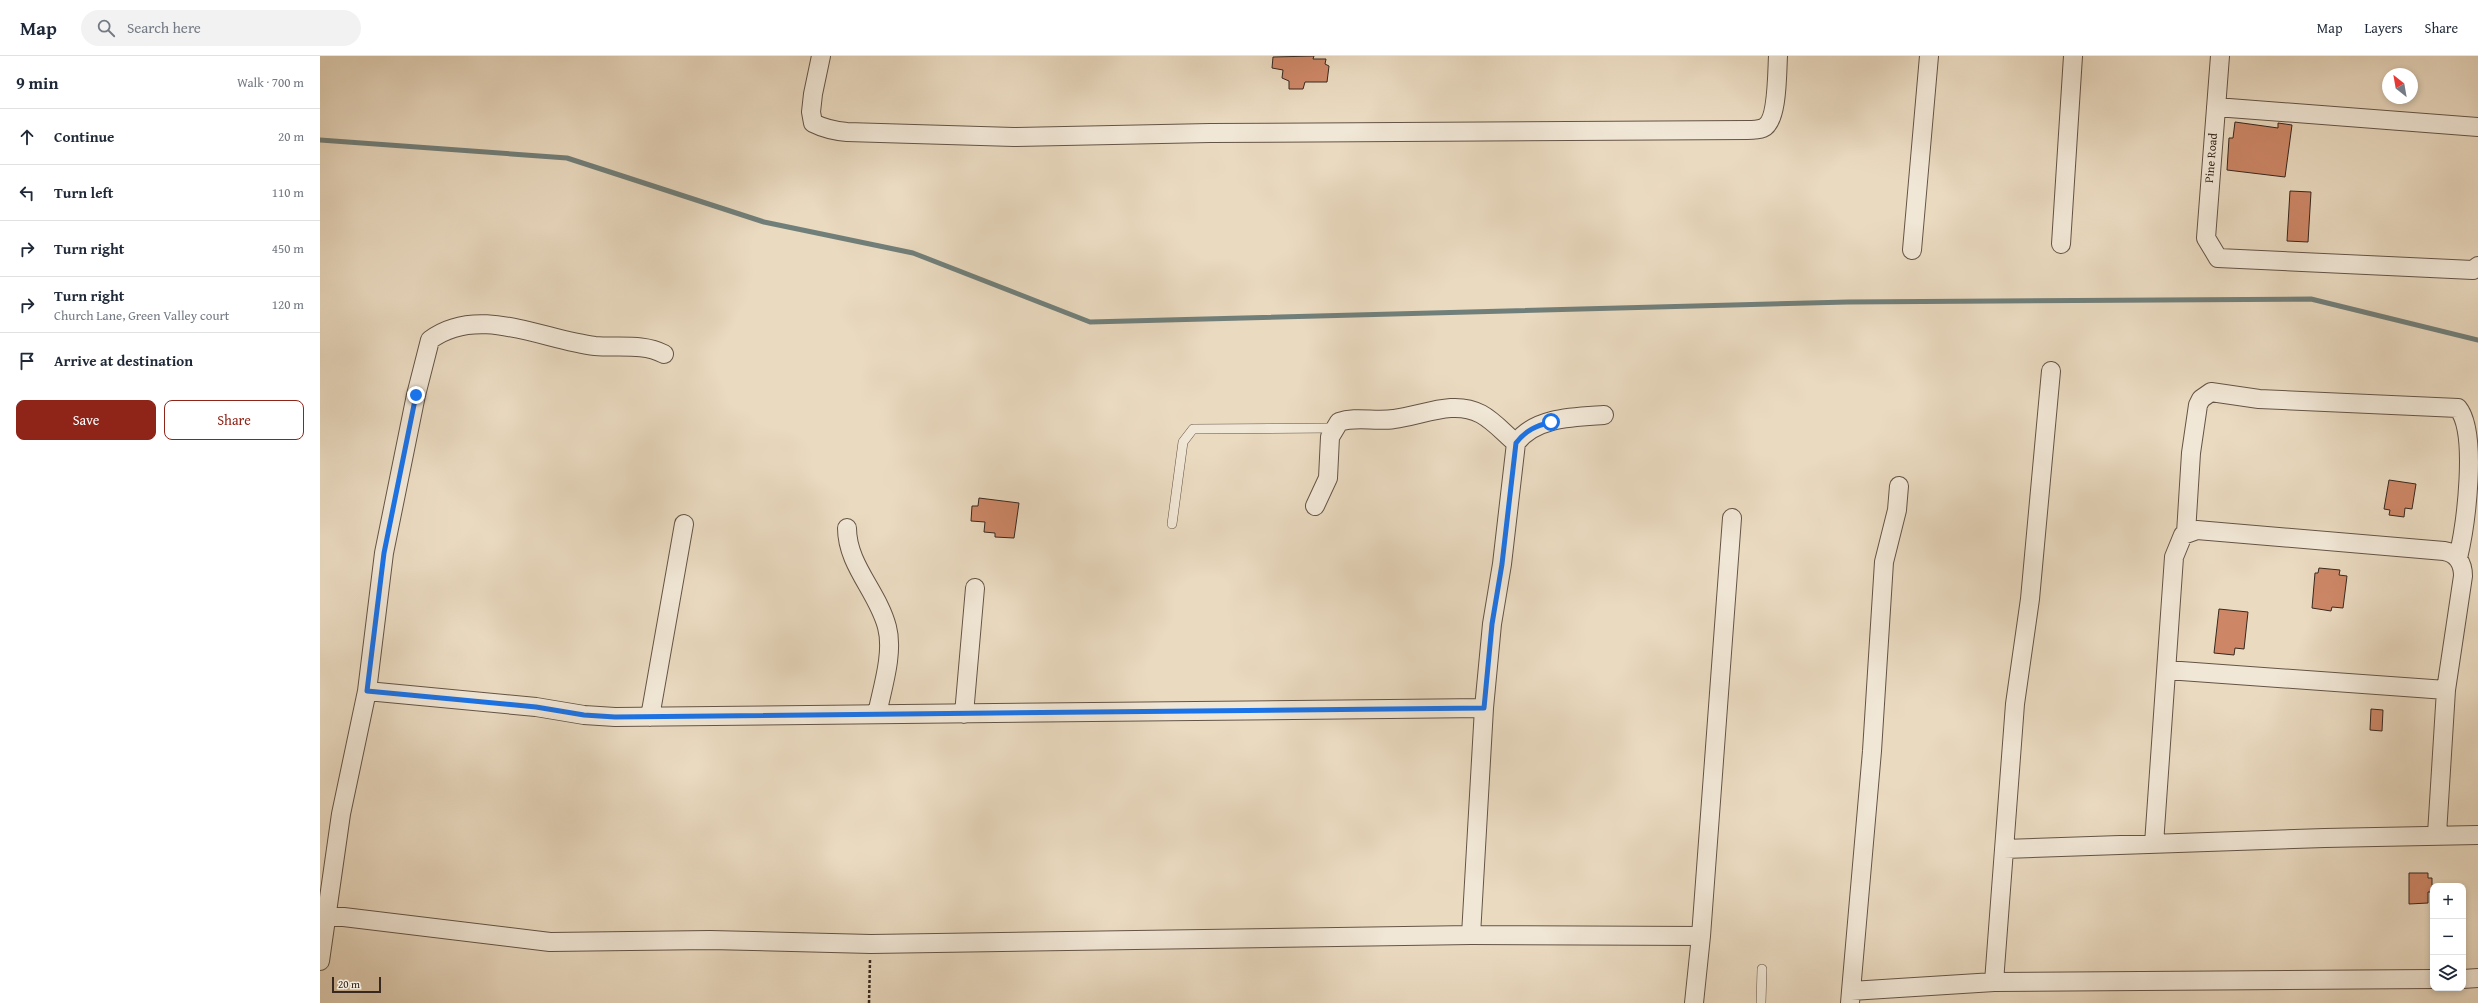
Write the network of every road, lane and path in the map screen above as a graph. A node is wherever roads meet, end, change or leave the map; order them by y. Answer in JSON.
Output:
{"nodes":[{"id":1,"x":821,"y":56,"type":"edge"},
{"id":2,"x":1778,"y":56,"type":"edge"},
{"id":3,"x":1928,"y":56,"type":"edge"},
{"id":4,"x":2073,"y":56,"type":"edge"},
{"id":5,"x":2220,"y":56,"type":"edge"},
{"id":6,"x":2216,"y":108,"type":"junction"},
{"id":7,"x":2478,"y":127,"type":"edge"},
{"id":8,"x":2061,"y":244,"type":"dead end"},
{"id":9,"x":1912,"y":250,"type":"dead end"},
{"id":10,"x":2478,"y":266,"type":"edge"},
{"id":11,"x":664,"y":354,"type":"dead end"},
{"id":12,"x":2051,"y":371,"type":"dead end"},
{"id":13,"x":1604,"y":415,"type":"dead end"},
{"id":14,"x":1334,"y":428,"type":"junction"},
{"id":15,"x":1516,"y":443,"type":"junction"},
{"id":16,"x":1899,"y":486,"type":"dead end"},
{"id":17,"x":1315,"y":506,"type":"dead end"},
{"id":18,"x":1732,"y":518,"type":"dead end"},
{"id":19,"x":684,"y":524,"type":"dead end"},
{"id":20,"x":1172,"y":524,"type":"dead end"},
{"id":21,"x":847,"y":528,"type":"dead end"},
{"id":22,"x":2186,"y":533,"type":"junction"},
{"id":23,"x":2458,"y":558,"type":"junction"},
{"id":24,"x":975,"y":588,"type":"dead end"},
{"id":25,"x":2167,"y":670,"type":"junction"},
{"id":26,"x":2446,"y":690,"type":"junction"},
{"id":27,"x":367,"y":691,"type":"junction"},
{"id":28,"x":1484,"y":708,"type":"junction"},
{"id":29,"x":877,"y":714,"type":"junction"},
{"id":30,"x":964,"y":714,"type":"junction"},
{"id":31,"x":650,"y":717,"type":"junction"},
{"id":32,"x":2437,"y":834,"type":"junction"},
{"id":33,"x":2478,"y":835,"type":"edge"},
{"id":34,"x":2154,"y":844,"type":"junction"},
{"id":35,"x":2004,"y":849,"type":"junction"},
{"id":36,"x":326,"y":915,"type":"junction"},
{"id":37,"x":1471,"y":935,"type":"junction"},
{"id":38,"x":1701,"y":936,"type":"junction"},
{"id":39,"x":871,"y":944,"type":"junction"},
{"id":40,"x":320,"y":961,"type":"edge"},
{"id":41,"x":1762,"y":969,"type":"dead end"},
{"id":42,"x":2466,"y":978,"type":"edge"},
{"id":43,"x":2478,"y":978,"type":"edge"},
{"id":44,"x":2430,"y":979,"type":"edge"},
{"id":45,"x":1994,"y":982,"type":"junction"},
{"id":46,"x":1850,"y":997,"type":"edge"},
{"id":47,"x":869,"y":1003,"type":"edge"},
{"id":48,"x":1694,"y":1003,"type":"edge"},
{"id":49,"x":1761,"y":1003,"type":"edge"}],
"edges":[{"from":1,"to":2,"type":"street"},
{"from":3,"to":9,"type":"street"},
{"from":4,"to":8,"type":"street"},
{"from":5,"to":6,"type":"street","name":"Pine Road"},
{"from":6,"to":7,"type":"street"},
{"from":6,"to":10,"type":"street","name":"Pine Road"},
{"from":11,"to":27,"type":"street"},
{"from":12,"to":35,"type":"street"},
{"from":13,"to":15,"type":"street"},
{"from":14,"to":15,"type":"street"},
{"from":14,"to":17,"type":"street"},
{"from":14,"to":20,"type":"lane"},
{"from":15,"to":28,"type":"street"},
{"from":16,"to":46,"type":"street"},
{"from":18,"to":38,"type":"street"},
{"from":19,"to":31,"type":"street"},
{"from":21,"to":29,"type":"street"},
{"from":22,"to":23,"type":"street"},
{"from":22,"to":23,"type":"street"},
{"from":22,"to":25,"type":"street"},
{"from":23,"to":26,"type":"street"},
{"from":24,"to":30,"type":"street"},
{"from":25,"to":26,"type":"street"},
{"from":25,"to":34,"type":"street"},
{"from":26,"to":32,"type":"street"},
{"from":27,"to":31,"type":"street"},
{"from":27,"to":36,"type":"street"},
{"from":28,"to":30,"type":"street"},
{"from":28,"to":37,"type":"street"},
{"from":29,"to":30,"type":"street"},
{"from":29,"to":31,"type":"street"},
{"from":32,"to":33,"type":"street"},
{"from":32,"to":34,"type":"street"},
{"from":34,"to":35,"type":"street"},
{"from":35,"to":45,"type":"street"},
{"from":36,"to":39,"type":"street"},
{"from":36,"to":40,"type":"street"},
{"from":37,"to":38,"type":"street"},
{"from":37,"to":39,"type":"street"},
{"from":38,"to":48,"type":"street"},
{"from":39,"to":47,"type":"path"},
{"from":41,"to":49,"type":"lane"},
{"from":42,"to":43,"type":"street"},
{"from":44,"to":45,"type":"street"},
{"from":45,"to":46,"type":"street"}]}
